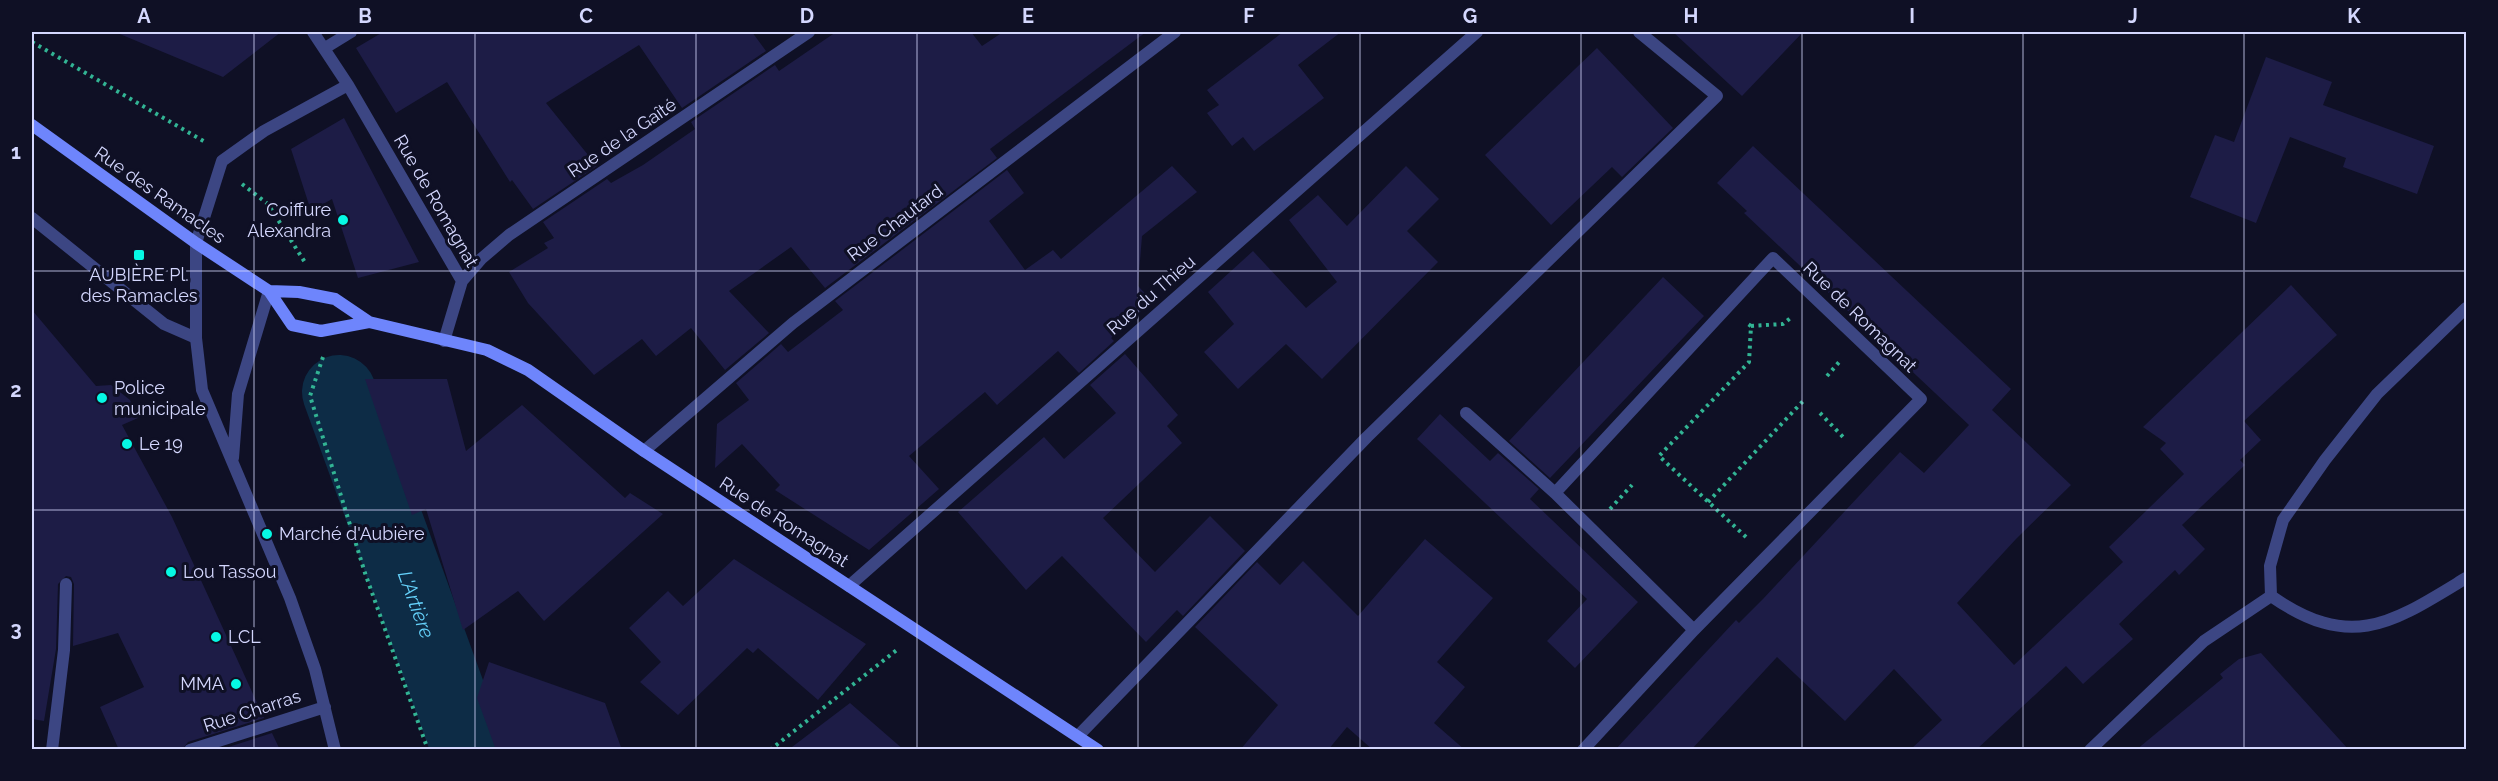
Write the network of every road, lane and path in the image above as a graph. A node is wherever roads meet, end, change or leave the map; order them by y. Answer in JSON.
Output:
{"nodes":[{"id":1,"x":313,"y":32,"type":"edge"},
{"id":2,"x":351,"y":32,"type":"edge"},
{"id":3,"x":809,"y":32,"type":"edge"},
{"id":4,"x":1175,"y":32,"type":"edge"},
{"id":5,"x":1477,"y":32,"type":"edge"},
{"id":6,"x":1639,"y":32,"type":"edge"},
{"id":7,"x":32,"y":42,"type":"edge"},
{"id":8,"x":325,"y":48,"type":"junction"},
{"id":9,"x":348,"y":85,"type":"junction"},
{"id":10,"x":32,"y":125,"type":"edge"},
{"id":11,"x":210,"y":145,"type":"dead end"},
{"id":12,"x":239,"y":182,"type":"dead end"},
{"id":13,"x":32,"y":218,"type":"edge"},
{"id":14,"x":196,"y":243,"type":"junction"},
{"id":15,"x":310,"y":270,"type":"dead end"},
{"id":16,"x":462,"y":281,"type":"junction"},
{"id":17,"x":268,"y":291,"type":"junction"},
{"id":18,"x":1812,"y":295,"type":"junction"},
{"id":19,"x":1728,"y":306,"type":"junction"},
{"id":20,"x":2466,"y":308,"type":"edge"},
{"id":21,"x":369,"y":322,"type":"junction"},
{"id":22,"x":1751,"y":326,"type":"junction"},
{"id":23,"x":196,"y":338,"type":"junction"},
{"id":24,"x":444,"y":341,"type":"junction"},
{"id":25,"x":323,"y":356,"type":"dead end"},
{"id":26,"x":1805,"y":399,"type":"dead end"},
{"id":27,"x":1466,"y":413,"type":"dead end"},
{"id":28,"x":1820,"y":413,"type":"dead end"},
{"id":29,"x":644,"y":451,"type":"junction"},
{"id":30,"x":1864,"y":458,"type":"junction"},
{"id":31,"x":233,"y":462,"type":"junction"},
{"id":32,"x":1555,"y":493,"type":"junction"},
{"id":33,"x":1708,"y":502,"type":"junction"},
{"id":34,"x":1766,"y":557,"type":"junction"},
{"id":35,"x":2466,"y":578,"type":"edge"},
{"id":36,"x":66,"y":584,"type":"dead end"},
{"id":37,"x":849,"y":586,"type":"junction"},
{"id":38,"x":2271,"y":596,"type":"junction"},
{"id":39,"x":1694,"y":630,"type":"junction"},
{"id":40,"x":919,"y":632,"type":"junction"},
{"id":41,"x":325,"y":707,"type":"junction"},
{"id":42,"x":1078,"y":736,"type":"junction"},
{"id":43,"x":52,"y":750,"type":"edge"},
{"id":44,"x":190,"y":750,"type":"edge"},
{"id":45,"x":335,"y":750,"type":"edge"},
{"id":46,"x":428,"y":750,"type":"edge"},
{"id":47,"x":770,"y":750,"type":"edge"},
{"id":48,"x":1098,"y":750,"type":"edge"},
{"id":49,"x":1583,"y":750,"type":"edge"},
{"id":50,"x":2090,"y":750,"type":"edge"}],
"edges":[{"from":1,"to":8,"type":"street","name":"Rue de Romagnat"},
{"from":2,"to":8,"type":"street"},
{"from":3,"to":16,"type":"street","name":"Rue de la Gaîté"},
{"from":4,"to":29,"type":"street","name":"Rue Chautard"},
{"from":5,"to":37,"type":"street","name":"Rue du Thieu"},
{"from":6,"to":42,"type":"street"},
{"from":7,"to":11,"type":"path"},
{"from":8,"to":9,"type":"street","name":"Rue de Romagnat"},
{"from":9,"to":14,"type":"street"},
{"from":9,"to":16,"type":"street","name":"Rue de Romagnat"},
{"from":10,"to":14,"type":"main road","name":"Rue des Ramacles"},
{"from":12,"to":15,"type":"path"},
{"from":13,"to":23,"type":"street"},
{"from":14,"to":17,"type":"main road","name":"Rue des Ramacles"},
{"from":14,"to":23,"type":"street"},
{"from":16,"to":24,"type":"street","name":"Rue de Romagnat"},
{"from":17,"to":21,"type":"main road","name":"Rue de Romagnat"},
{"from":17,"to":21,"type":"main road","name":"Rue de Romagnat"},
{"from":17,"to":31,"type":"street"},
{"from":18,"to":19,"type":"street","name":"Rue de Romagnat"},
{"from":18,"to":22,"type":"path"},
{"from":18,"to":30,"type":"street","name":"Rue de Romagnat"},
{"from":19,"to":22,"type":"path"},
{"from":19,"to":32,"type":"street","name":"Rue de Romagnat"},
{"from":20,"to":38,"type":"street"},
{"from":21,"to":24,"type":"main road","name":"Rue de Romagnat"},
{"from":22,"to":33,"type":"path"},
{"from":23,"to":31,"type":"street"},
{"from":24,"to":29,"type":"main road","name":"Rue de Romagnat"},
{"from":25,"to":46,"type":"path"},
{"from":26,"to":33,"type":"path"},
{"from":27,"to":32,"type":"street"},
{"from":28,"to":30,"type":"path"},
{"from":29,"to":37,"type":"main road","name":"Rue de Romagnat"},
{"from":30,"to":34,"type":"street","name":"Rue de Romagnat"},
{"from":31,"to":41,"type":"street"},
{"from":32,"to":39,"type":"street"},
{"from":33,"to":34,"type":"path"},
{"from":34,"to":39,"type":"street","name":"Rue de Romagnat"},
{"from":35,"to":38,"type":"street"},
{"from":36,"to":43,"type":"street"},
{"from":37,"to":40,"type":"main road","name":"Rue de Romagnat"},
{"from":38,"to":50,"type":"street"},
{"from":39,"to":49,"type":"street","name":"Rue de Romagnat"},
{"from":40,"to":42,"type":"main road","name":"Rue de Romagnat"},
{"from":40,"to":47,"type":"path"},
{"from":41,"to":44,"type":"street","name":"Rue Charras"},
{"from":41,"to":45,"type":"street"},
{"from":42,"to":48,"type":"main road","name":"Rue de Romagnat"}]}
